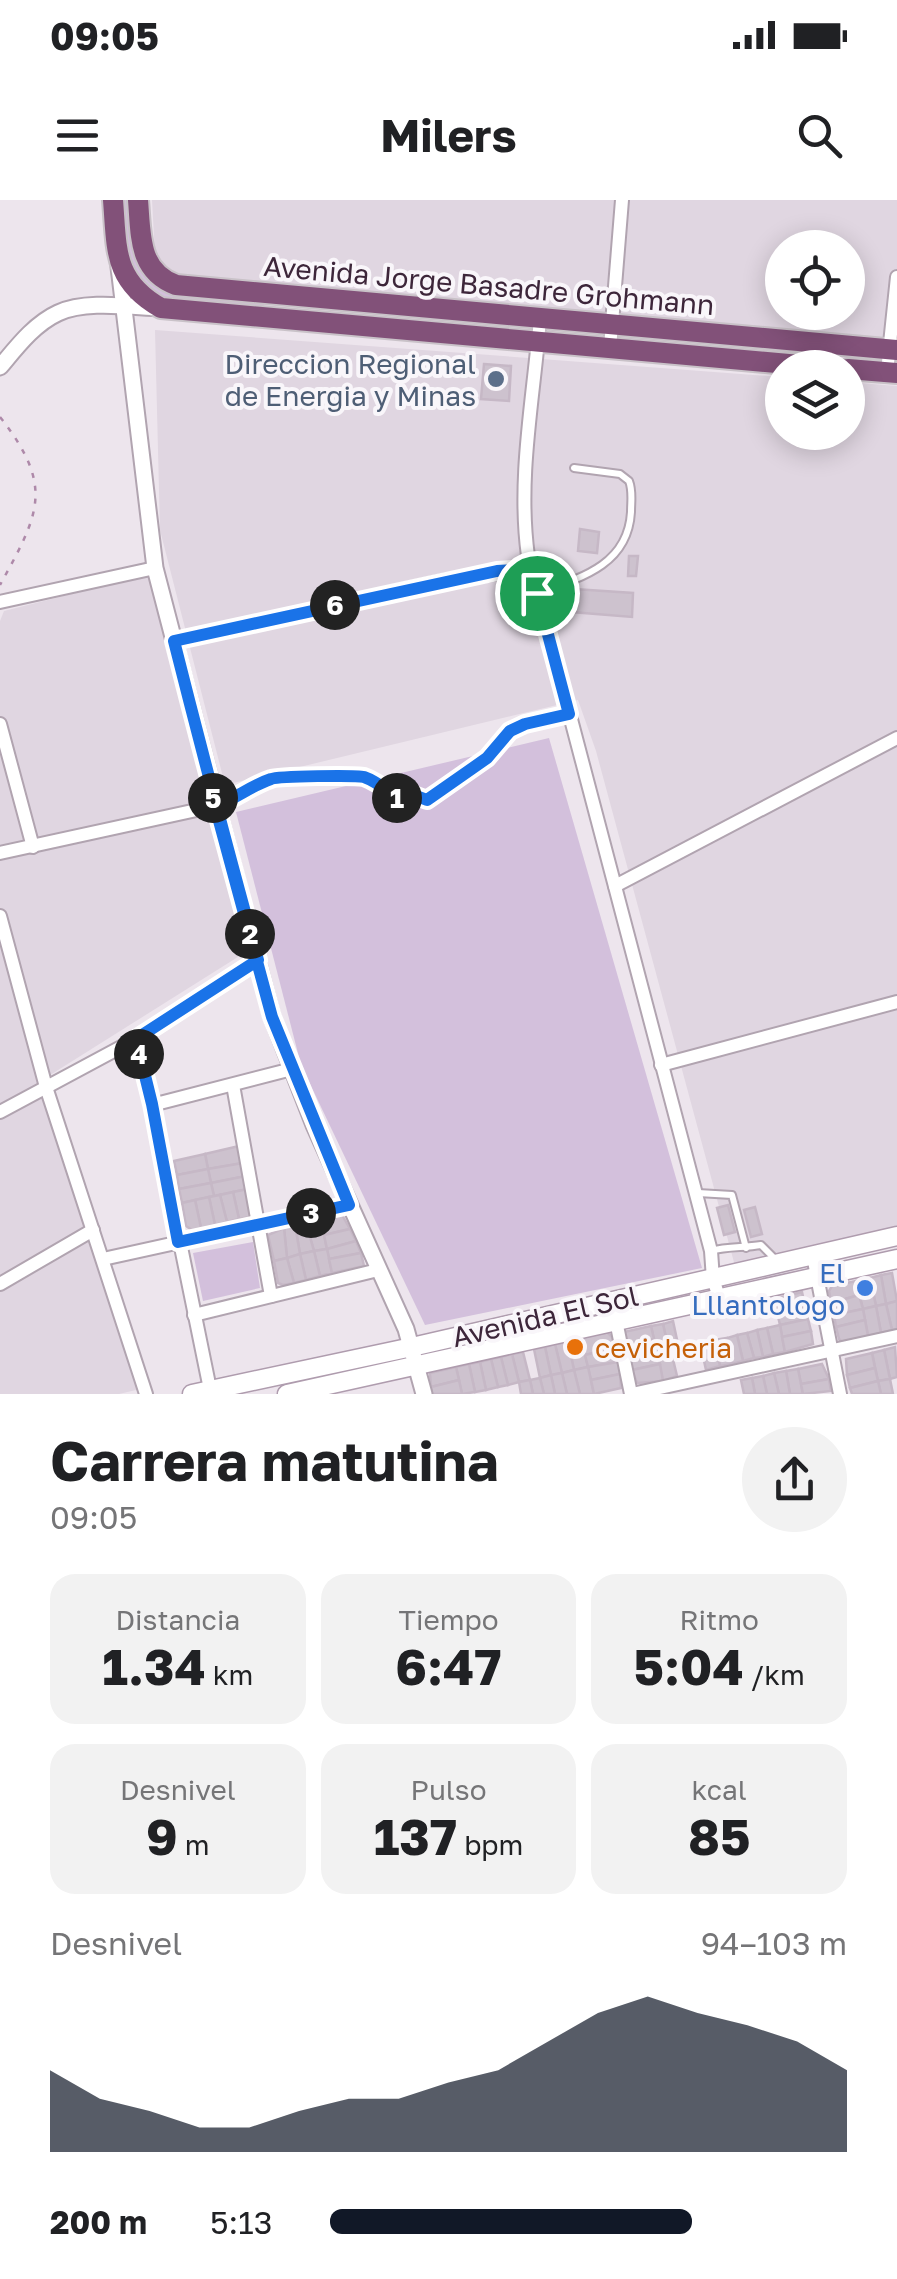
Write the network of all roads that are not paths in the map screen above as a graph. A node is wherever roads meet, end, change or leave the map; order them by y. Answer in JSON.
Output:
{"nodes":[{"id":1,"x":113,"y":200,"type":"edge"},
{"id":2,"x":138,"y":200,"type":"edge"},
{"id":3,"x":622,"y":200,"type":"edge"},
{"id":4,"x":118,"y":262,"type":"junction"},
{"id":5,"x":897,"y":277,"type":"edge"},
{"id":6,"x":268,"y":293,"type":"junction"},
{"id":7,"x":90,"y":307,"type":"junction"},
{"id":8,"x":125,"y":307,"type":"junction"},
{"id":9,"x":161,"y":308,"type":"junction"},
{"id":10,"x":266,"y":316,"type":"junction"},
{"id":11,"x":540,"y":318,"type":"junction"},
{"id":12,"x":612,"y":324,"type":"junction"},
{"id":13,"x":129,"y":333,"type":"junction"},
{"id":14,"x":538,"y":342,"type":"junction"},
{"id":15,"x":610,"y":348,"type":"junction"},
{"id":16,"x":894,"y":350,"type":"edge"},
{"id":17,"x":765,"y":362,"type":"edge"},
{"id":18,"x":0,"y":368,"type":"edge"},
{"id":19,"x":865,"y":370,"type":"edge"},
{"id":20,"x":892,"y":372,"type":"edge"},
{"id":21,"x":574,"y":468,"type":"dead end"},
{"id":22,"x":154,"y":568,"type":"junction"},
{"id":23,"x":530,"y":569,"type":"junction"},
{"id":24,"x":537,"y":593,"type":"junction"},
{"id":25,"x":0,"y":602,"type":"edge"},
{"id":26,"x":174,"y":641,"type":"junction"},
{"id":27,"x":569,"y":714,"type":"junction"},
{"id":28,"x":0,"y":724,"type":"edge"},
{"id":29,"x":897,"y":738,"type":"edge"},
{"id":30,"x":215,"y":806,"type":"junction"},
{"id":31,"x":33,"y":847,"type":"junction"},
{"id":32,"x":0,"y":853,"type":"edge"},
{"id":33,"x":615,"y":886,"type":"junction"},
{"id":34,"x":0,"y":916,"type":"edge"},
{"id":35,"x":258,"y":960,"type":"junction"},
{"id":36,"x":897,"y":1002,"type":"edge"},
{"id":37,"x":136,"y":1039,"type":"junction"},
{"id":38,"x":661,"y":1065,"type":"junction"},
{"id":39,"x":292,"y":1069,"type":"junction"},
{"id":40,"x":233,"y":1084,"type":"junction"},
{"id":41,"x":46,"y":1087,"type":"junction"},
{"id":42,"x":152,"y":1104,"type":"junction"},
{"id":43,"x":0,"y":1112,"type":"edge"},
{"id":44,"x":695,"y":1192,"type":"junction"},
{"id":45,"x":349,"y":1205,"type":"junction"},
{"id":46,"x":258,"y":1223,"type":"junction"},
{"id":47,"x":93,"y":1230,"type":"junction"},
{"id":48,"x":897,"y":1236,"type":"edge"},
{"id":49,"x":178,"y":1242,"type":"junction"},
{"id":50,"x":746,"y":1248,"type":"junction"},
{"id":51,"x":711,"y":1251,"type":"junction"},
{"id":52,"x":813,"y":1256,"type":"junction"},
{"id":53,"x":102,"y":1259,"type":"junction"},
{"id":54,"x":897,"y":1260,"type":"edge"},
{"id":55,"x":779,"y":1264,"type":"junction"},
{"id":56,"x":378,"y":1270,"type":"junction"},
{"id":57,"x":815,"y":1277,"type":"junction"},
{"id":58,"x":0,"y":1284,"type":"edge"},
{"id":59,"x":716,"y":1288,"type":"junction"},
{"id":60,"x":271,"y":1296,"type":"junction"},
{"id":61,"x":616,"y":1298,"type":"junction"},
{"id":62,"x":194,"y":1315,"type":"junction"},
{"id":63,"x":616,"y":1319,"type":"junction"},
{"id":64,"x":897,"y":1336,"type":"edge"},
{"id":65,"x":832,"y":1350,"type":"junction"},
{"id":66,"x":415,"y":1356,"type":"junction"},
{"id":67,"x":204,"y":1392,"type":"edge"},
{"id":68,"x":146,"y":1394,"type":"edge"},
{"id":69,"x":287,"y":1394,"type":"edge"},
{"id":70,"x":424,"y":1394,"type":"edge"},
{"id":71,"x":631,"y":1394,"type":"edge"},
{"id":72,"x":840,"y":1394,"type":"edge"}],
"edges":[{"from":1,"to":4,"type":"highway"},
{"from":2,"to":6,"type":"highway","name":"Avenida Jorge Basadre Grohmann"},
{"from":3,"to":12,"type":"street"},
{"from":4,"to":7,"type":"street"},
{"from":4,"to":8,"type":"street"},
{"from":4,"to":9,"type":"highway"},
{"from":5,"to":16,"type":"street"},
{"from":6,"to":10,"type":"highway"},
{"from":6,"to":11,"type":"highway","name":"Avenida Jorge Basadre Grohmann"},
{"from":7,"to":8,"type":"street"},
{"from":7,"to":18,"type":"street"},
{"from":8,"to":9,"type":"street"},
{"from":8,"to":13,"type":"street"},
{"from":9,"to":10,"type":"highway","name":"Avenida Jorge Basadre Grohmann"},
{"from":9,"to":13,"type":"street"},
{"from":10,"to":14,"type":"highway","name":"Avenida Jorge Basadre Grohmann"},
{"from":11,"to":12,"type":"highway","name":"Avenida Jorge Basadre Grohmann"},
{"from":11,"to":14,"type":"street"},
{"from":12,"to":15,"type":"street"},
{"from":12,"to":16,"type":"highway","name":"Avenida Jorge Basadre Grohmann"},
{"from":13,"to":22,"type":"street"},
{"from":14,"to":15,"type":"highway","name":"Avenida Jorge Basadre Grohmann"},
{"from":14,"to":23,"type":"street"},
{"from":15,"to":17,"type":"highway","name":"Avenida Jorge Basadre Grohmann"},
{"from":16,"to":20,"type":"street"},
{"from":19,"to":20,"type":"highway"},
{"from":21,"to":24,"type":"lane"},
{"from":22,"to":25,"type":"street"},
{"from":22,"to":26,"type":"street"},
{"from":23,"to":24,"type":"street"},
{"from":23,"to":26,"type":"street"},
{"from":24,"to":27,"type":"street"},
{"from":26,"to":30,"type":"street"},
{"from":27,"to":30,"type":"lane"},
{"from":27,"to":33,"type":"street"},
{"from":28,"to":31,"type":"street"},
{"from":29,"to":33,"type":"street"},
{"from":30,"to":31,"type":"street"},
{"from":30,"to":35,"type":"street"},
{"from":31,"to":32,"type":"street"},
{"from":33,"to":38,"type":"street"},
{"from":34,"to":41,"type":"street"},
{"from":35,"to":37,"type":"street"},
{"from":35,"to":39,"type":"street"},
{"from":36,"to":38,"type":"street"},
{"from":37,"to":41,"type":"street"},
{"from":37,"to":42,"type":"street"},
{"from":38,"to":44,"type":"street"},
{"from":39,"to":40,"type":"street"},
{"from":39,"to":45,"type":"street"},
{"from":40,"to":42,"type":"street"},
{"from":40,"to":46,"type":"street"},
{"from":41,"to":43,"type":"street"},
{"from":41,"to":47,"type":"street"},
{"from":42,"to":49,"type":"street"},
{"from":44,"to":50,"type":"lane"},
{"from":44,"to":51,"type":"street"},
{"from":45,"to":46,"type":"street"},
{"from":45,"to":56,"type":"street"},
{"from":46,"to":49,"type":"street"},
{"from":46,"to":60,"type":"street"},
{"from":47,"to":53,"type":"street"},
{"from":47,"to":58,"type":"street"},
{"from":48,"to":52,"type":"main road","name":"Avenida El Sol"},
{"from":49,"to":53,"type":"street"},
{"from":49,"to":62,"type":"street"},
{"from":50,"to":51,"type":"lane"},
{"from":50,"to":55,"type":"lane"},
{"from":51,"to":59,"type":"street"},
{"from":52,"to":55,"type":"main road","name":"Avenida El Sol"},
{"from":52,"to":57,"type":"street"},
{"from":53,"to":68,"type":"street"},
{"from":54,"to":57,"type":"main road","name":"Avenida El Sol"},
{"from":55,"to":59,"type":"main road","name":"Avenida El Sol"},
{"from":56,"to":60,"type":"street"},
{"from":56,"to":66,"type":"street"},
{"from":57,"to":59,"type":"main road","name":"Avenida El Sol"},
{"from":57,"to":65,"type":"street"},
{"from":59,"to":61,"type":"main road","name":"Avenida El Sol"},
{"from":59,"to":63,"type":"main road","name":"Avenida El Sol"},
{"from":60,"to":62,"type":"street"},
{"from":61,"to":63,"type":"street"},
{"from":61,"to":66,"type":"main road","name":"Avenida El Sol"},
{"from":62,"to":67,"type":"street"},
{"from":63,"to":66,"type":"main road","name":"Avenida El Sol"},
{"from":63,"to":71,"type":"street"},
{"from":64,"to":65,"type":"street"},
{"from":65,"to":71,"type":"street"},
{"from":65,"to":72,"type":"street"},
{"from":66,"to":67,"type":"main road","name":"Avenida El Sol"},
{"from":66,"to":69,"type":"main road","name":"Avenida El Sol"},
{"from":66,"to":70,"type":"street"}]}
